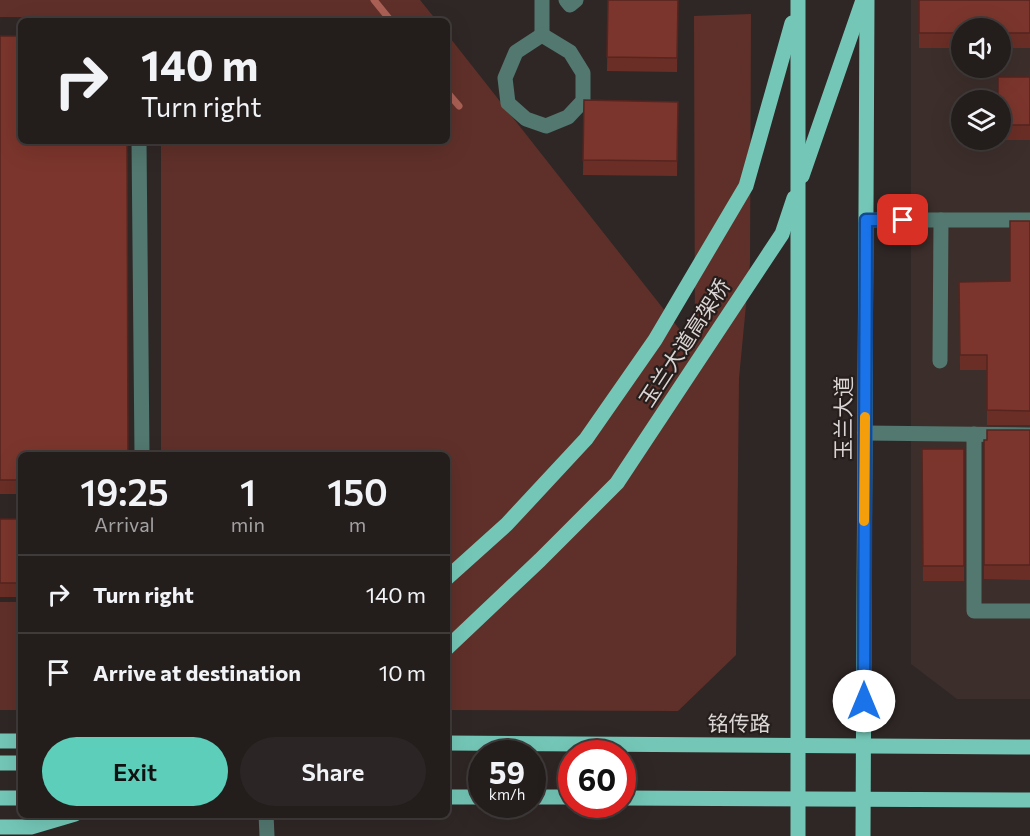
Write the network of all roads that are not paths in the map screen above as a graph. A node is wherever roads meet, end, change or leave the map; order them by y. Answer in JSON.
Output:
{"nodes":[{"id":1,"x":542,"y":0,"type":"edge"},
{"id":2,"x":566,"y":0,"type":"edge"},
{"id":3,"x":576,"y":0,"type":"edge"},
{"id":4,"x":798,"y":0,"type":"edge"},
{"id":5,"x":865,"y":0,"type":"edge"},
{"id":6,"x":542,"y":35,"type":"junction"},
{"id":7,"x":139,"y":144,"type":"edge"},
{"id":8,"x":866,"y":220,"type":"junction"},
{"id":9,"x":941,"y":220,"type":"junction"},
{"id":10,"x":1030,"y":220,"type":"edge"},
{"id":11,"x":940,"y":361,"type":"dead end"},
{"id":12,"x":865,"y":433,"type":"junction"},
{"id":13,"x":974,"y":434,"type":"junction"},
{"id":14,"x":1030,"y":435,"type":"edge"},
{"id":15,"x":142,"y":452,"type":"edge"},
{"id":16,"x":450,"y":575,"type":"edge"},
{"id":17,"x":1030,"y":611,"type":"edge"},
{"id":18,"x":450,"y":645,"type":"edge"},
{"id":19,"x":0,"y":741,"type":"edge"},
{"id":20,"x":18,"y":741,"type":"edge"},
{"id":21,"x":450,"y":743,"type":"edge"},
{"id":22,"x":798,"y":746,"type":"junction"},
{"id":23,"x":864,"y":746,"type":"junction"},
{"id":24,"x":1030,"y":747,"type":"edge"},
{"id":25,"x":0,"y":763,"type":"edge"},
{"id":26,"x":18,"y":763,"type":"edge"},
{"id":27,"x":450,"y":797,"type":"edge"},
{"id":28,"x":468,"y":797,"type":"edge"},
{"id":29,"x":0,"y":798,"type":"edge"},
{"id":30,"x":18,"y":798,"type":"edge"},
{"id":31,"x":636,"y":798,"type":"edge"},
{"id":32,"x":798,"y":799,"type":"junction"},
{"id":33,"x":863,"y":799,"type":"junction"},
{"id":34,"x":1030,"y":800,"type":"edge"},
{"id":35,"x":61,"y":818,"type":"edge"},
{"id":36,"x":267,"y":818,"type":"edge"},
{"id":37,"x":0,"y":826,"type":"edge"},
{"id":38,"x":267,"y":836,"type":"edge"},
{"id":39,"x":798,"y":836,"type":"edge"},
{"id":40,"x":863,"y":836,"type":"edge"}],
"edges":[{"from":1,"to":6,"type":"lane"},
{"from":2,"to":3,"type":"lane"},
{"from":4,"to":16,"type":"main road","name":"玉兰大道高架桥"},
{"from":4,"to":22,"type":"main road"},
{"from":5,"to":8,"type":"main road","name":"玉兰大道"},
{"from":5,"to":18,"type":"main road","name":"玉兰大道高架桥"},
{"from":6,"to":6,"type":"lane"},
{"from":7,"to":15,"type":"lane"},
{"from":8,"to":9,"type":"lane"},
{"from":8,"to":12,"type":"main road","name":"玉兰大道"},
{"from":9,"to":10,"type":"lane"},
{"from":9,"to":11,"type":"lane"},
{"from":12,"to":13,"type":"lane"},
{"from":12,"to":23,"type":"main road","name":"玉兰大道"},
{"from":13,"to":14,"type":"lane"},
{"from":13,"to":17,"type":"lane"},
{"from":19,"to":20,"type":"main road"},
{"from":21,"to":22,"type":"main road","name":"铭传路"},
{"from":22,"to":23,"type":"main road","name":"铭传路"},
{"from":22,"to":32,"type":"main road"},
{"from":23,"to":24,"type":"main road","name":"铭传路"},
{"from":23,"to":33,"type":"main road","name":"玉兰大道"},
{"from":25,"to":26,"type":"main road"},
{"from":27,"to":28,"type":"main road"},
{"from":29,"to":30,"type":"main road"},
{"from":31,"to":32,"type":"main road"},
{"from":32,"to":33,"type":"main road"},
{"from":32,"to":39,"type":"main road"},
{"from":33,"to":34,"type":"main road"},
{"from":33,"to":40,"type":"main road","name":"玉兰大道"},
{"from":35,"to":37,"type":"main road"},
{"from":36,"to":38,"type":"lane"}]}
